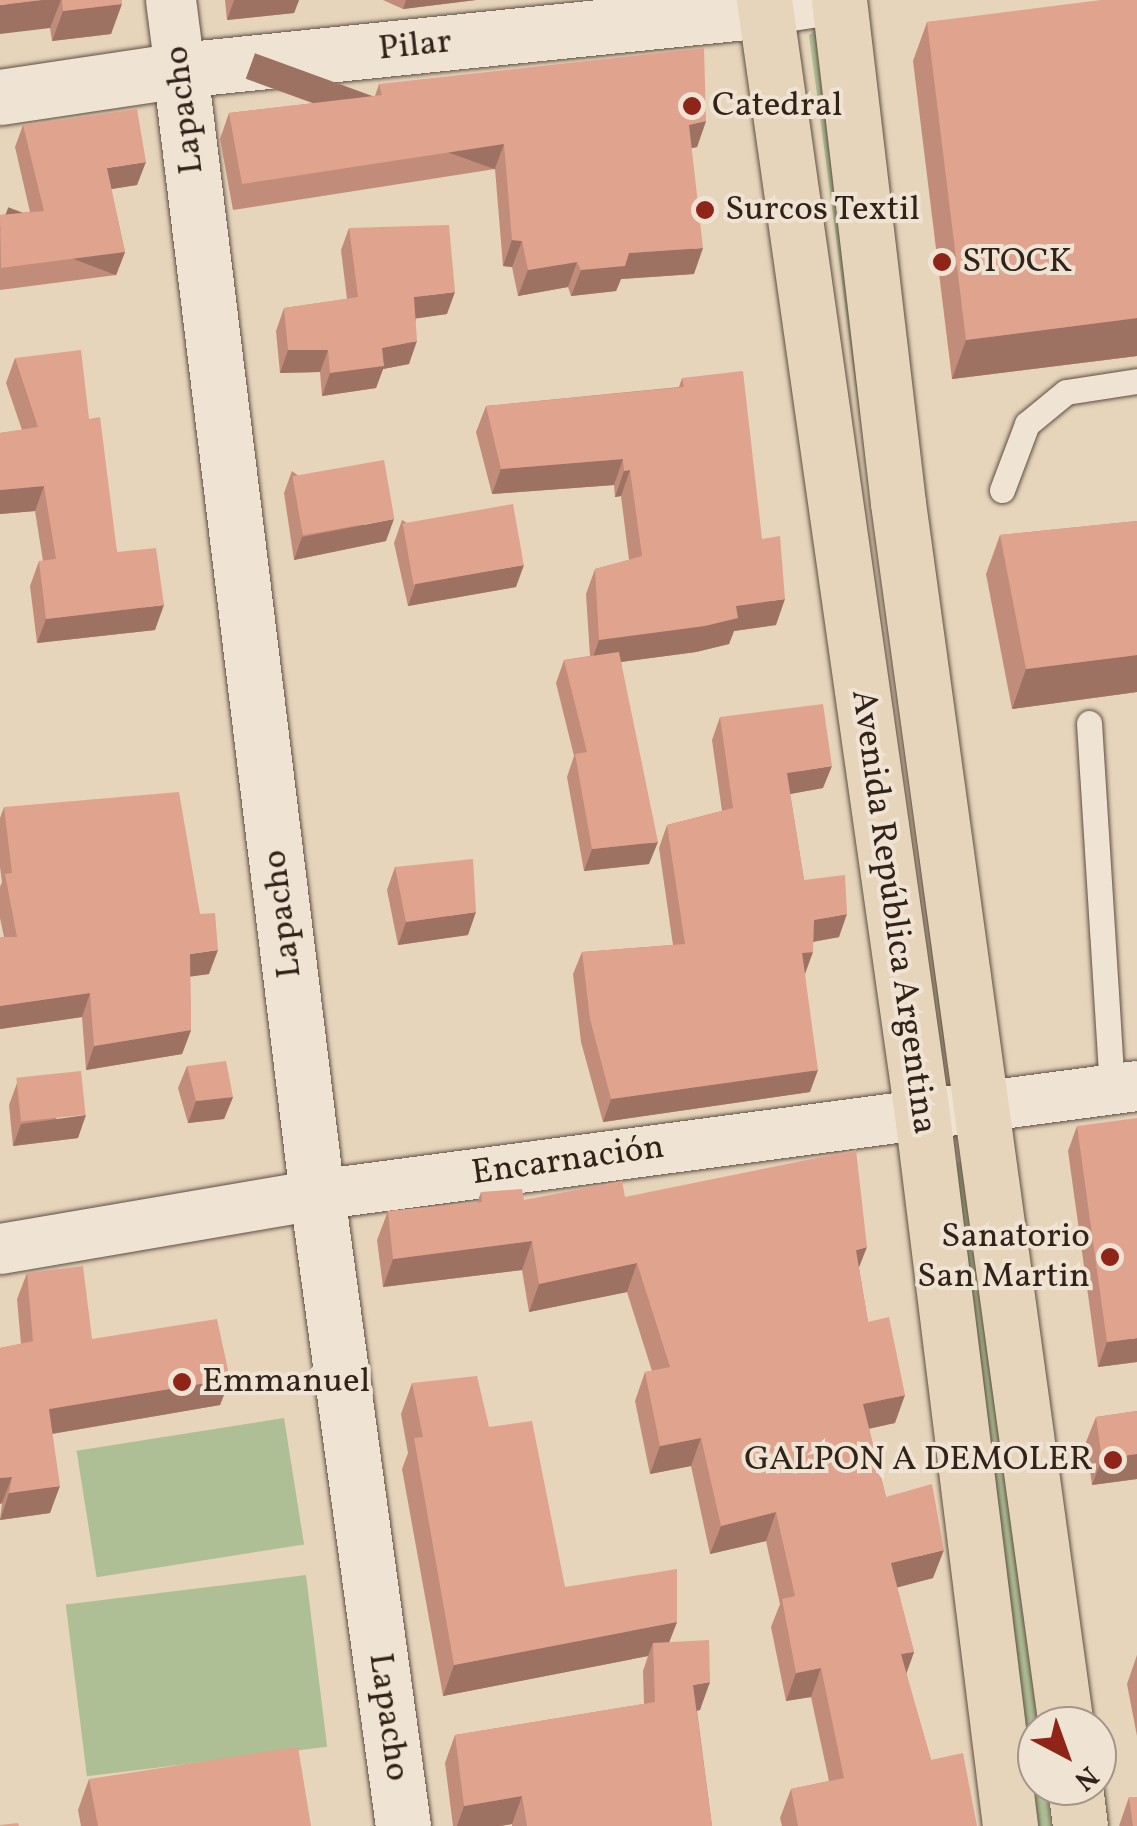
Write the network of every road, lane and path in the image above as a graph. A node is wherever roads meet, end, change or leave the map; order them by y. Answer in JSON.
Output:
{"nodes":[{"id":1,"x":171,"y":0,"type":"edge"},
{"id":2,"x":830,"y":0,"type":"edge"},
{"id":3,"x":839,"y":0,"type":"edge"},
{"id":4,"x":764,"y":5,"type":"edge"},
{"id":5,"x":180,"y":70,"type":"junction"},
{"id":6,"x":0,"y":97,"type":"edge"},
{"id":7,"x":1137,"y":381,"type":"edge"},
{"id":8,"x":1002,"y":490,"type":"dead end"},
{"id":9,"x":1089,"y":723,"type":"dead end"},
{"id":10,"x":1124,"y":1088,"type":"edge"},
{"id":11,"x":978,"y":1104,"type":"junction"},
{"id":12,"x":922,"y":1114,"type":"junction"},
{"id":13,"x":318,"y":1194,"type":"junction"},
{"id":14,"x":0,"y":1249,"type":"edge"},
{"id":15,"x":1063,"y":1706,"type":"edge"},
{"id":16,"x":403,"y":1826,"type":"edge"},
{"id":17,"x":1010,"y":1826,"type":"edge"}],
"edges":[{"from":1,"to":5,"type":"street","name":"Lapacho"},
{"from":2,"to":4,"type":"street","name":"Pilar"},
{"from":3,"to":11,"type":"highway","name":"Avenida República Argentina"},
{"from":4,"to":5,"type":"street","name":"Pilar"},
{"from":4,"to":12,"type":"highway","name":"Avenida República Argentina"},
{"from":5,"to":6,"type":"street","name":"Pilar"},
{"from":5,"to":13,"type":"street","name":"Lapacho"},
{"from":7,"to":8,"type":"lane"},
{"from":9,"to":10,"type":"lane"},
{"from":10,"to":11,"type":"street","name":"Encarnación"},
{"from":11,"to":12,"type":"street","name":"Encarnación"},
{"from":11,"to":15,"type":"highway","name":"Avenida República Argentina"},
{"from":12,"to":13,"type":"street","name":"Encarnación"},
{"from":12,"to":17,"type":"highway","name":"Avenida República Argentina"},
{"from":13,"to":14,"type":"street","name":"Encarnación"},
{"from":13,"to":16,"type":"street","name":"Lapacho"}]}
